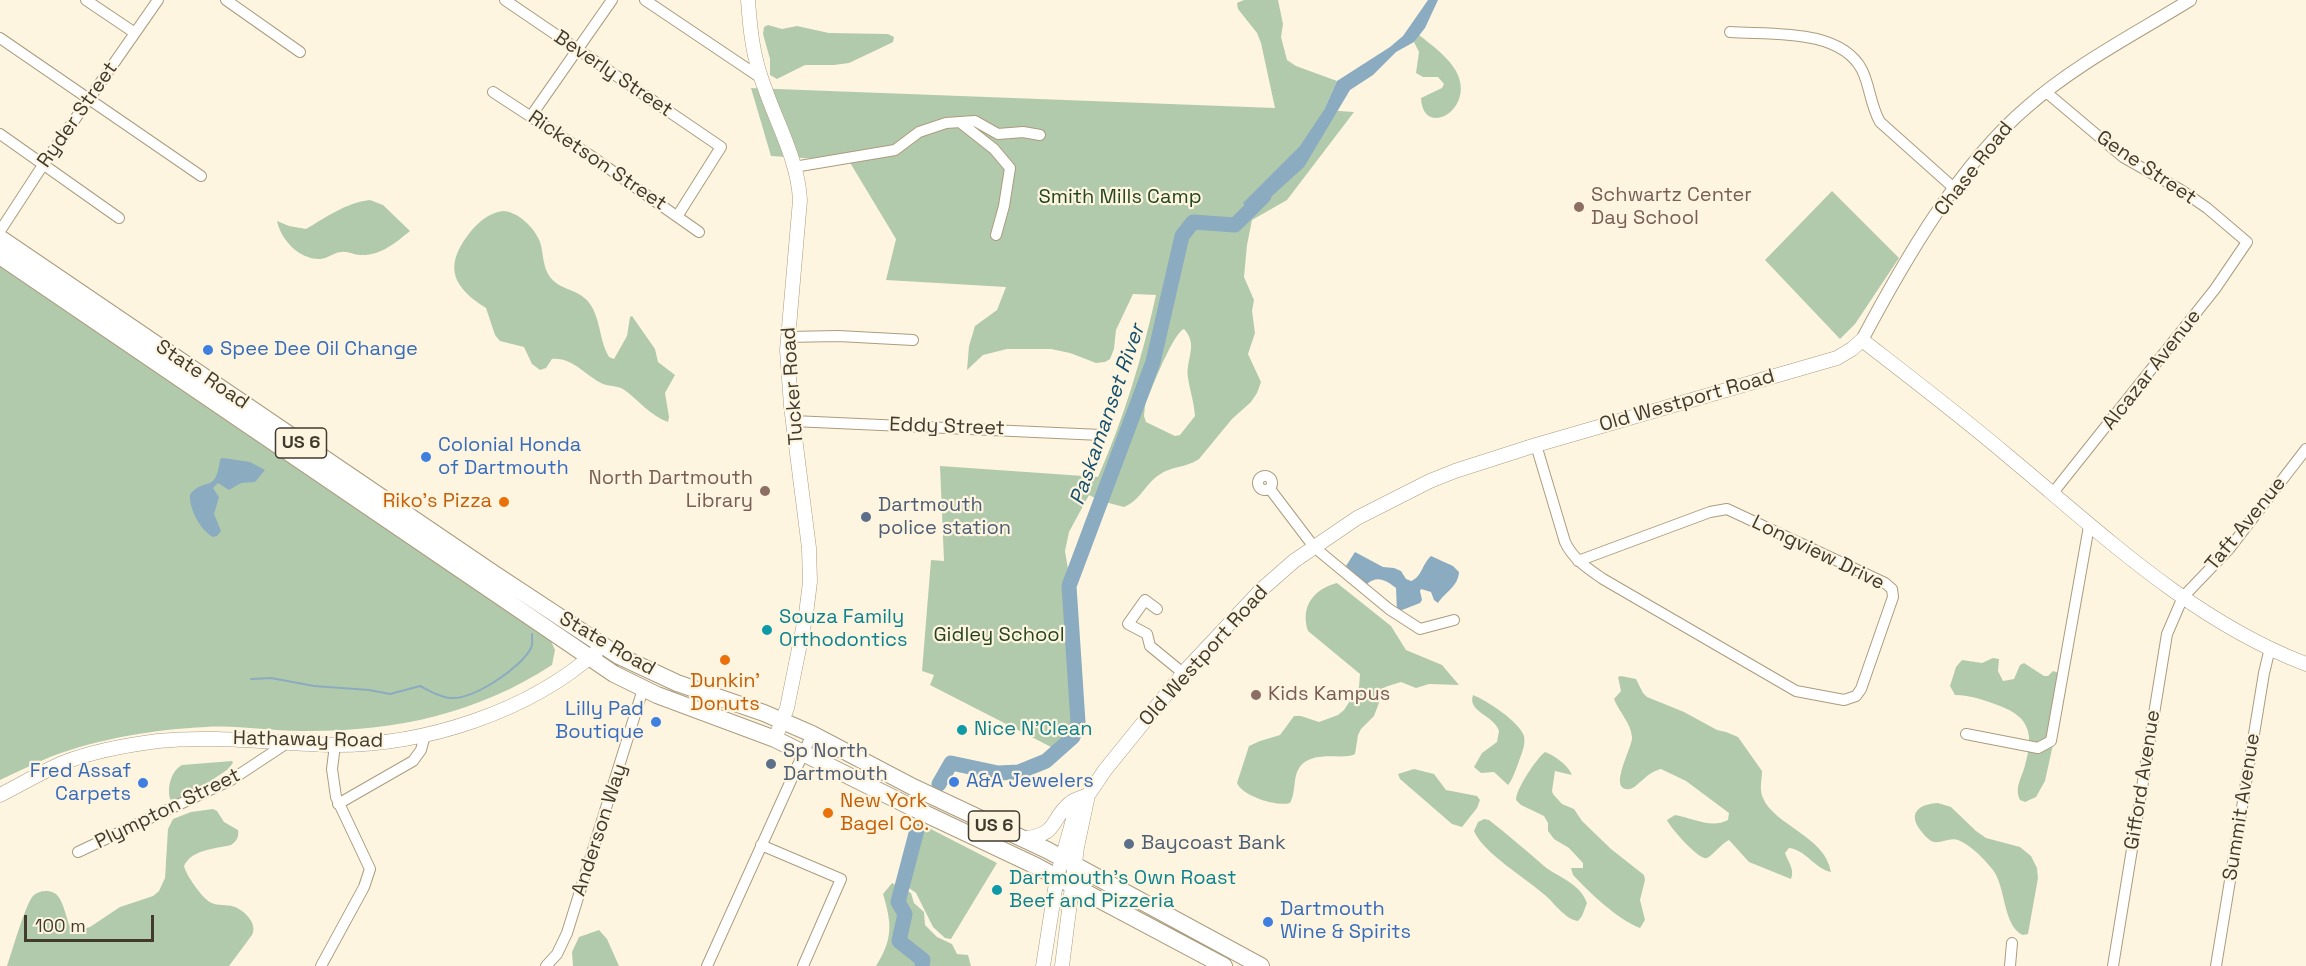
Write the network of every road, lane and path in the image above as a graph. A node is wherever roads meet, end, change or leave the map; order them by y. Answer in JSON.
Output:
{"nodes":[{"id":1,"x":86,"y":0,"type":"edge"},
{"id":2,"x":158,"y":0,"type":"edge"},
{"id":3,"x":226,"y":0,"type":"edge"},
{"id":4,"x":506,"y":0,"type":"edge"},
{"id":5,"x":612,"y":0,"type":"edge"},
{"id":6,"x":645,"y":0,"type":"edge"},
{"id":7,"x":748,"y":0,"type":"edge"},
{"id":8,"x":2190,"y":0,"type":"edge"},
{"id":9,"x":1730,"y":32,"type":"dead end"},
{"id":10,"x":135,"y":33,"type":"junction"},
{"id":11,"x":0,"y":39,"type":"edge"},
{"id":12,"x":577,"y":50,"type":"junction"},
{"id":13,"x":300,"y":52,"type":"dead end"},
{"id":14,"x":761,"y":78,"type":"junction"},
{"id":15,"x":493,"y":92,"type":"dead end"},
{"id":16,"x":2046,"y":92,"type":"junction"},
{"id":17,"x":89,"y":99,"type":"junction"},
{"id":18,"x":531,"y":116,"type":"junction"},
{"id":19,"x":961,"y":123,"type":"junction"},
{"id":20,"x":0,"y":134,"type":"edge"},
{"id":21,"x":1040,"y":135,"type":"dead end"},
{"id":22,"x":43,"y":165,"type":"junction"},
{"id":23,"x":794,"y":167,"type":"junction"},
{"id":24,"x":201,"y":176,"type":"dead end"},
{"id":25,"x":1955,"y":189,"type":"junction"},
{"id":26,"x":678,"y":215,"type":"junction"},
{"id":27,"x":119,"y":218,"type":"dead end"},
{"id":28,"x":0,"y":231,"type":"edge"},
{"id":29,"x":699,"y":232,"type":"dead end"},
{"id":30,"x":996,"y":235,"type":"dead end"},
{"id":31,"x":0,"y":238,"type":"edge"},
{"id":32,"x":2247,"y":242,"type":"joint"},
{"id":33,"x":0,"y":256,"type":"edge"},
{"id":34,"x":788,"y":338,"type":"junction"},
{"id":35,"x":913,"y":340,"type":"dead end"},
{"id":36,"x":1862,"y":340,"type":"junction"},
{"id":37,"x":793,"y":420,"type":"junction"},
{"id":38,"x":1101,"y":435,"type":"dead end"},
{"id":39,"x":1536,"y":445,"type":"junction"},
{"id":40,"x":2306,"y":449,"type":"edge"},
{"id":41,"x":299,"y":451,"type":"junction"},
{"id":42,"x":1270,"y":489,"type":"dead end"},
{"id":43,"x":2052,"y":494,"type":"junction"},
{"id":44,"x":2089,"y":526,"type":"junction"},
{"id":45,"x":1314,"y":547,"type":"junction"},
{"id":46,"x":1578,"y":561,"type":"junction"},
{"id":47,"x":2183,"y":597,"type":"junction"},
{"id":48,"x":1157,"y":609,"type":"dead end"},
{"id":49,"x":1454,"y":620,"type":"dead end"},
{"id":50,"x":603,"y":646,"type":"junction"},
{"id":51,"x":2270,"y":648,"type":"junction"},
{"id":52,"x":590,"y":658,"type":"junction"},
{"id":53,"x":2306,"y":664,"type":"edge"},
{"id":54,"x":1183,"y":673,"type":"junction"},
{"id":55,"x":643,"y":689,"type":"junction"},
{"id":56,"x":783,"y":721,"type":"junction"},
{"id":57,"x":812,"y":734,"type":"junction"},
{"id":58,"x":1966,"y":734,"type":"dead end"},
{"id":59,"x":425,"y":735,"type":"junction"},
{"id":60,"x":775,"y":739,"type":"junction"},
{"id":61,"x":287,"y":743,"type":"junction"},
{"id":62,"x":335,"y":744,"type":"junction"},
{"id":63,"x":803,"y":753,"type":"junction"},
{"id":64,"x":0,"y":795,"type":"edge"},
{"id":65,"x":1088,"y":795,"type":"junction"},
{"id":66,"x":339,"y":804,"type":"junction"},
{"id":67,"x":1022,"y":838,"type":"junction"},
{"id":68,"x":761,"y":845,"type":"junction"},
{"id":69,"x":78,"y":852,"type":"dead end"},
{"id":70,"x":1068,"y":862,"type":"junction"},
{"id":71,"x":1057,"y":877,"type":"junction"},
{"id":72,"x":1072,"y":885,"type":"junction"},
{"id":73,"x":1172,"y":938,"type":"junction"},
{"id":74,"x":2012,"y":943,"type":"dead end"},
{"id":75,"x":321,"y":966,"type":"edge"},
{"id":76,"x":546,"y":966,"type":"edge"},
{"id":77,"x":707,"y":966,"type":"edge"},
{"id":78,"x":803,"y":966,"type":"edge"},
{"id":79,"x":1043,"y":966,"type":"edge"},
{"id":80,"x":1062,"y":966,"type":"edge"},
{"id":81,"x":1205,"y":966,"type":"edge"},
{"id":82,"x":1224,"y":966,"type":"edge"},
{"id":83,"x":1261,"y":966,"type":"edge"},
{"id":84,"x":2010,"y":966,"type":"edge"},
{"id":85,"x":2113,"y":966,"type":"edge"},
{"id":86,"x":2216,"y":966,"type":"edge"}],
"edges":[{"from":1,"to":10,"type":"street"},
{"from":2,"to":10,"type":"street","name":"Ryder Street"},
{"from":3,"to":13,"type":"street"},
{"from":4,"to":12,"type":"street","name":"Beverly Street"},
{"from":5,"to":12,"type":"street"},
{"from":6,"to":14,"type":"street"},
{"from":7,"to":14,"type":"main road","name":"Tucker Road"},
{"from":8,"to":16,"type":"street","name":"Chase Road"},
{"from":9,"to":25,"type":"street"},
{"from":10,"to":17,"type":"street","name":"Ryder Street"},
{"from":11,"to":17,"type":"street"},
{"from":12,"to":18,"type":"street"},
{"from":12,"to":26,"type":"street","name":"Beverly Street"},
{"from":14,"to":23,"type":"main road","name":"Tucker Road"},
{"from":15,"to":18,"type":"street","name":"Ricketson Street"},
{"from":16,"to":25,"type":"street","name":"Chase Road"},
{"from":16,"to":32,"type":"street","name":"Gene Street"},
{"from":17,"to":22,"type":"street","name":"Ryder Street"},
{"from":17,"to":24,"type":"street"},
{"from":18,"to":26,"type":"street","name":"Ricketson Street"},
{"from":19,"to":21,"type":"street"},
{"from":19,"to":23,"type":"street"},
{"from":19,"to":30,"type":"street"},
{"from":20,"to":22,"type":"street"},
{"from":22,"to":27,"type":"street"},
{"from":22,"to":28,"type":"street","name":"Ryder Street"},
{"from":23,"to":34,"type":"main road","name":"Tucker Road"},
{"from":25,"to":36,"type":"street","name":"Chase Road"},
{"from":26,"to":29,"type":"street","name":"Ricketson Street"},
{"from":31,"to":41,"type":"main road","name":"State Road","number":"US 6"},
{"from":32,"to":43,"type":"street","name":"Alcazar Avenue"},
{"from":33,"to":41,"type":"main road","name":"State Road","number":"US 6"},
{"from":34,"to":35,"type":"street"},
{"from":34,"to":37,"type":"main road","name":"Tucker Road"},
{"from":36,"to":39,"type":"main road","name":"Old Westport Road"},
{"from":36,"to":43,"type":"main road"},
{"from":37,"to":38,"type":"street","name":"Eddy Street"},
{"from":37,"to":56,"type":"main road","name":"Tucker Road"},
{"from":39,"to":45,"type":"main road","name":"Old Westport Road"},
{"from":39,"to":46,"type":"street","name":"Longview Drive"},
{"from":40,"to":47,"type":"street","name":"Taft Avenue"},
{"from":41,"to":50,"type":"main road","name":"State Road","number":"US 6"},
{"from":41,"to":52,"type":"main road","name":"State Road","number":"US 6"},
{"from":42,"to":45,"type":"street"},
{"from":43,"to":44,"type":"main road"},
{"from":44,"to":47,"type":"main road"},
{"from":44,"to":58,"type":"street"},
{"from":45,"to":49,"type":"street"},
{"from":45,"to":54,"type":"main road","name":"Old Westport Road"},
{"from":46,"to":46,"type":"street","name":"Longview Drive"},
{"from":47,"to":51,"type":"main road"},
{"from":47,"to":85,"type":"street","name":"Gifford Avenue"},
{"from":48,"to":54,"type":"street"},
{"from":50,"to":52,"type":"main road","name":"Hathaway Road"},
{"from":50,"to":56,"type":"main road","name":"State Road","number":"US 6"},
{"from":51,"to":53,"type":"main road"},
{"from":51,"to":86,"type":"street","name":"Summit Avenue"},
{"from":52,"to":55,"type":"main road","name":"State Road","number":"US 6"},
{"from":52,"to":59,"type":"main road","name":"Hathaway Road"},
{"from":54,"to":65,"type":"main road","name":"Old Westport Road"},
{"from":55,"to":60,"type":"main road","name":"State Road","number":"US 6"},
{"from":55,"to":76,"type":"street","name":"Anderson Way"},
{"from":56,"to":57,"type":"main road","name":"State Road","number":"US 6"},
{"from":56,"to":60,"type":"main road","name":"Tucker Road"},
{"from":57,"to":63,"type":"street"},
{"from":57,"to":67,"type":"main road","name":"State Road","number":"US 6"},
{"from":59,"to":62,"type":"main road","name":"Hathaway Road"},
{"from":59,"to":66,"type":"street"},
{"from":60,"to":63,"type":"main road","name":"State Road","number":"US 6"},
{"from":61,"to":62,"type":"main road","name":"Hathaway Road"},
{"from":61,"to":64,"type":"main road","name":"Hathaway Road"},
{"from":61,"to":69,"type":"street","name":"Plympton Street"},
{"from":62,"to":66,"type":"street"},
{"from":63,"to":68,"type":"street"},
{"from":63,"to":71,"type":"main road","name":"State Road","number":"US 6"},
{"from":65,"to":67,"type":"main road"},
{"from":65,"to":70,"type":"main road","name":"Old Westport Road"},
{"from":66,"to":75,"type":"street"},
{"from":67,"to":70,"type":"main road","name":"State Road","number":"US 6"},
{"from":68,"to":77,"type":"street"},
{"from":68,"to":78,"type":"street"},
{"from":70,"to":71,"type":"main road"},
{"from":70,"to":72,"type":"main road"},
{"from":70,"to":83,"type":"main road","name":"State Road","number":"US 6"},
{"from":71,"to":72,"type":"main road","name":"State Road","number":"US 6"},
{"from":71,"to":79,"type":"main road"},
{"from":72,"to":73,"type":"main road","name":"State Road","number":"US 6"},
{"from":72,"to":80,"type":"main road"},
{"from":73,"to":81,"type":"main road"},
{"from":73,"to":82,"type":"main road","name":"State Road","number":"US 6"},
{"from":74,"to":84,"type":"street"}]}
